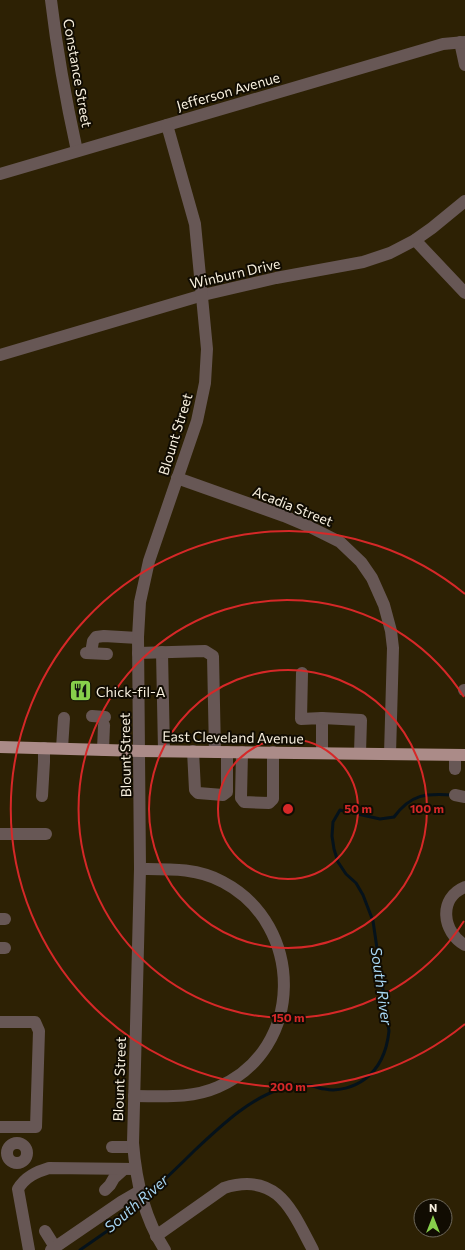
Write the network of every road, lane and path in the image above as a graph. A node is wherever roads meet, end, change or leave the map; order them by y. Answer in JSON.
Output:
{"nodes":[{"id":1,"x":51,"y":0,"type":"edge"},
{"id":2,"x":463,"y":42,"type":"edge"},
{"id":3,"x":465,"y":65,"type":"edge"},
{"id":4,"x":167,"y":124,"type":"junction"},
{"id":5,"x":77,"y":151,"type":"junction"},
{"id":6,"x":0,"y":174,"type":"edge"},
{"id":7,"x":465,"y":201,"type":"edge"},
{"id":8,"x":415,"y":240,"type":"junction"},
{"id":9,"x":465,"y":293,"type":"edge"},
{"id":10,"x":203,"y":295,"type":"junction"},
{"id":11,"x":0,"y":355,"type":"edge"},
{"id":12,"x":177,"y":478,"type":"junction"},
{"id":13,"x":138,"y":638,"type":"junction"},
{"id":14,"x":162,"y":652,"type":"junction"},
{"id":15,"x":138,"y":653,"type":"junction"},
{"id":16,"x":107,"y":654,"type":"dead end"},
{"id":17,"x":302,"y":673,"type":"dead end"},
{"id":18,"x":67,"y":716,"type":"dead end"},
{"id":19,"x":92,"y":716,"type":"dead end"},
{"id":20,"x":322,"y":718,"type":"junction"},
{"id":21,"x":0,"y":747,"type":"edge"},
{"id":22,"x":44,"y":748,"type":"junction"},
{"id":23,"x":62,"y":748,"type":"junction"},
{"id":24,"x":103,"y":750,"type":"junction"},
{"id":25,"x":140,"y":751,"type":"junction"},
{"id":26,"x":164,"y":751,"type":"junction"},
{"id":27,"x":193,"y":752,"type":"junction"},
{"id":28,"x":221,"y":752,"type":"junction"},
{"id":29,"x":242,"y":752,"type":"junction"},
{"id":30,"x":273,"y":752,"type":"junction"},
{"id":31,"x":322,"y":753,"type":"junction"},
{"id":32,"x":360,"y":754,"type":"junction"},
{"id":33,"x":390,"y":754,"type":"junction"},
{"id":34,"x":460,"y":755,"type":"edge"},
{"id":35,"x":455,"y":769,"type":"dead end"},
{"id":36,"x":42,"y":796,"type":"dead end"},
{"id":37,"x":0,"y":834,"type":"edge"},
{"id":38,"x":46,"y":834,"type":"dead end"},
{"id":39,"x":140,"y":869,"type":"junction"},
{"id":40,"x":465,"y":887,"type":"edge"},
{"id":41,"x":465,"y":945,"type":"edge"},
{"id":42,"x":0,"y":1022,"type":"edge"},
{"id":43,"x":134,"y":1096,"type":"junction"},
{"id":44,"x":0,"y":1127,"type":"edge"},
{"id":45,"x":112,"y":1147,"type":"dead end"},
{"id":46,"x":133,"y":1147,"type":"junction"},
{"id":47,"x":129,"y":1169,"type":"junction"},
{"id":48,"x":105,"y":1190,"type":"dead end"},
{"id":49,"x":140,"y":1191,"type":"junction"},
{"id":50,"x":45,"y":1231,"type":"dead end"},
{"id":51,"x":156,"y":1236,"type":"junction"},
{"id":52,"x":53,"y":1249,"type":"edge"},
{"id":53,"x":29,"y":1250,"type":"edge"},
{"id":54,"x":165,"y":1250,"type":"edge"},
{"id":55,"x":313,"y":1250,"type":"edge"}],
"edges":[{"from":1,"to":5,"type":"street","name":"Constance Street"},
{"from":2,"to":3,"type":"street"},
{"from":2,"to":4,"type":"street","name":"Jefferson Avenue"},
{"from":4,"to":5,"type":"street","name":"Jefferson Avenue"},
{"from":4,"to":10,"type":"street","name":"Blount Street"},
{"from":5,"to":6,"type":"street","name":"Jefferson Avenue"},
{"from":7,"to":8,"type":"street","name":"Winburn Drive"},
{"from":8,"to":9,"type":"street"},
{"from":8,"to":10,"type":"street","name":"Winburn Drive"},
{"from":10,"to":11,"type":"street","name":"Winburn Drive"},
{"from":10,"to":12,"type":"street","name":"Blount Street"},
{"from":12,"to":13,"type":"street","name":"Blount Street"},
{"from":12,"to":33,"type":"street","name":"Acadia Street"},
{"from":13,"to":15,"type":"street","name":"Blount Street"},
{"from":13,"to":16,"type":"street"},
{"from":14,"to":15,"type":"street"},
{"from":14,"to":26,"type":"street"},
{"from":14,"to":28,"type":"street"},
{"from":15,"to":25,"type":"street","name":"Blount Street"},
{"from":17,"to":20,"type":"street"},
{"from":18,"to":23,"type":"street"},
{"from":19,"to":24,"type":"street"},
{"from":20,"to":31,"type":"street"},
{"from":20,"to":32,"type":"street"},
{"from":21,"to":22,"type":"main road","name":"East Cleveland Avenue"},
{"from":22,"to":23,"type":"main road","name":"East Cleveland Avenue"},
{"from":22,"to":36,"type":"street"},
{"from":23,"to":24,"type":"main road","name":"East Cleveland Avenue"},
{"from":24,"to":25,"type":"main road","name":"East Cleveland Avenue"},
{"from":25,"to":26,"type":"main road","name":"East Cleveland Avenue"},
{"from":25,"to":39,"type":"street","name":"Blount Street"},
{"from":26,"to":27,"type":"main road","name":"East Cleveland Avenue"},
{"from":27,"to":28,"type":"main road","name":"East Cleveland Avenue"},
{"from":27,"to":28,"type":"street"},
{"from":28,"to":29,"type":"main road","name":"East Cleveland Avenue"},
{"from":29,"to":30,"type":"main road","name":"East Cleveland Avenue"},
{"from":29,"to":30,"type":"street"},
{"from":30,"to":31,"type":"main road","name":"East Cleveland Avenue"},
{"from":31,"to":32,"type":"main road","name":"East Cleveland Avenue"},
{"from":32,"to":33,"type":"main road","name":"East Cleveland Avenue"},
{"from":33,"to":34,"type":"main road","name":"East Cleveland Avenue"},
{"from":34,"to":35,"type":"street"},
{"from":37,"to":38,"type":"street"},
{"from":39,"to":43,"type":"street","name":"Blount Street"},
{"from":39,"to":43,"type":"street"},
{"from":40,"to":41,"type":"street"},
{"from":42,"to":44,"type":"street"},
{"from":43,"to":46,"type":"street","name":"Blount Street"},
{"from":45,"to":46,"type":"street"},
{"from":46,"to":47,"type":"street","name":"Blount Street"},
{"from":47,"to":48,"type":"street"},
{"from":47,"to":49,"type":"street","name":"Blount Street"},
{"from":47,"to":53,"type":"street"},
{"from":49,"to":51,"type":"street","name":"Blount Street"},
{"from":49,"to":52,"type":"street"},
{"from":50,"to":52,"type":"street"},
{"from":51,"to":54,"type":"street","name":"Blount Street"},
{"from":51,"to":55,"type":"street"}]}
